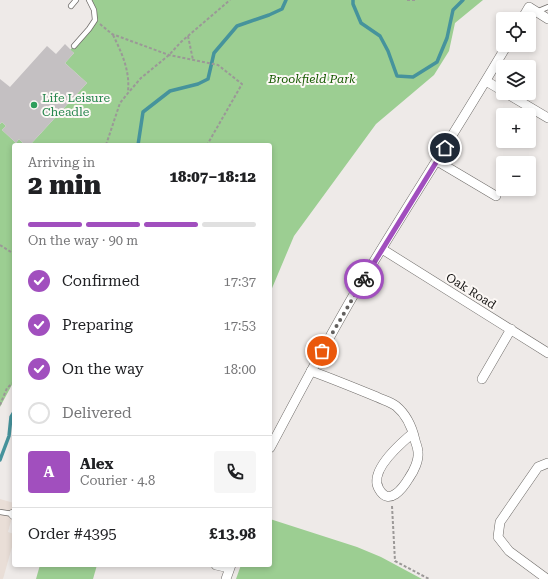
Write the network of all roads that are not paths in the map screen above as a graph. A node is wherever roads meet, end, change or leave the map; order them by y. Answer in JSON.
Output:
{"nodes":[{"id":1,"x":76,"y":0,"type":"edge"},
{"id":2,"x":89,"y":0,"type":"edge"},
{"id":3,"x":72,"y":6,"type":"dead end"},
{"id":4,"x":548,"y":7,"type":"edge"},
{"id":5,"x":533,"y":9,"type":"junction"},
{"id":6,"x":530,"y":12,"type":"edge"},
{"id":7,"x":548,"y":19,"type":"edge"},
{"id":8,"x":74,"y":46,"type":"dead end"},
{"id":9,"x":503,"y":52,"type":"edge"},
{"id":10,"x":486,"y":81,"type":"junction"},
{"id":11,"x":496,"y":87,"type":"edge"},
{"id":12,"x":518,"y":100,"type":"edge"},
{"id":13,"x":548,"y":118,"type":"edge"},
{"id":14,"x":437,"y":161,"type":"junction"},
{"id":15,"x":496,"y":196,"type":"dead end"},
{"id":16,"x":382,"y":249,"type":"junction"},
{"id":17,"x":510,"y":329,"type":"junction"},
{"id":18,"x":548,"y":353,"type":"edge"},
{"id":19,"x":311,"y":371,"type":"junction"},
{"id":20,"x":482,"y":379,"type":"dead end"},
{"id":21,"x":413,"y":433,"type":"junction"},
{"id":22,"x":272,"y":444,"type":"edge"},
{"id":23,"x":548,"y":463,"type":"edge"},
{"id":24,"x":0,"y":512,"type":"edge"},
{"id":25,"x":12,"y":515,"type":"edge"},
{"id":26,"x":230,"y":567,"type":"edge"},
{"id":27,"x":226,"y":579,"type":"edge"},
{"id":28,"x":547,"y":579,"type":"edge"}],
"edges":[{"from":1,"to":3,"type":"lane"},
{"from":2,"to":8,"type":"lane"},
{"from":4,"to":5,"type":"lane"},
{"from":5,"to":6,"type":"street"},
{"from":5,"to":7,"type":"street"},
{"from":9,"to":10,"type":"street"},
{"from":10,"to":11,"type":"street"},
{"from":10,"to":14,"type":"street"},
{"from":12,"to":13,"type":"street"},
{"from":14,"to":15,"type":"street"},
{"from":14,"to":16,"type":"street"},
{"from":16,"to":17,"type":"street","name":"Oak Road"},
{"from":16,"to":19,"type":"street"},
{"from":17,"to":18,"type":"street","name":"Oak Road"},
{"from":17,"to":20,"type":"street"},
{"from":19,"to":21,"type":"street"},
{"from":19,"to":22,"type":"street"},
{"from":21,"to":21,"type":"street"},
{"from":23,"to":28,"type":"street"},
{"from":24,"to":25,"type":"lane"},
{"from":26,"to":27,"type":"street"}]}
